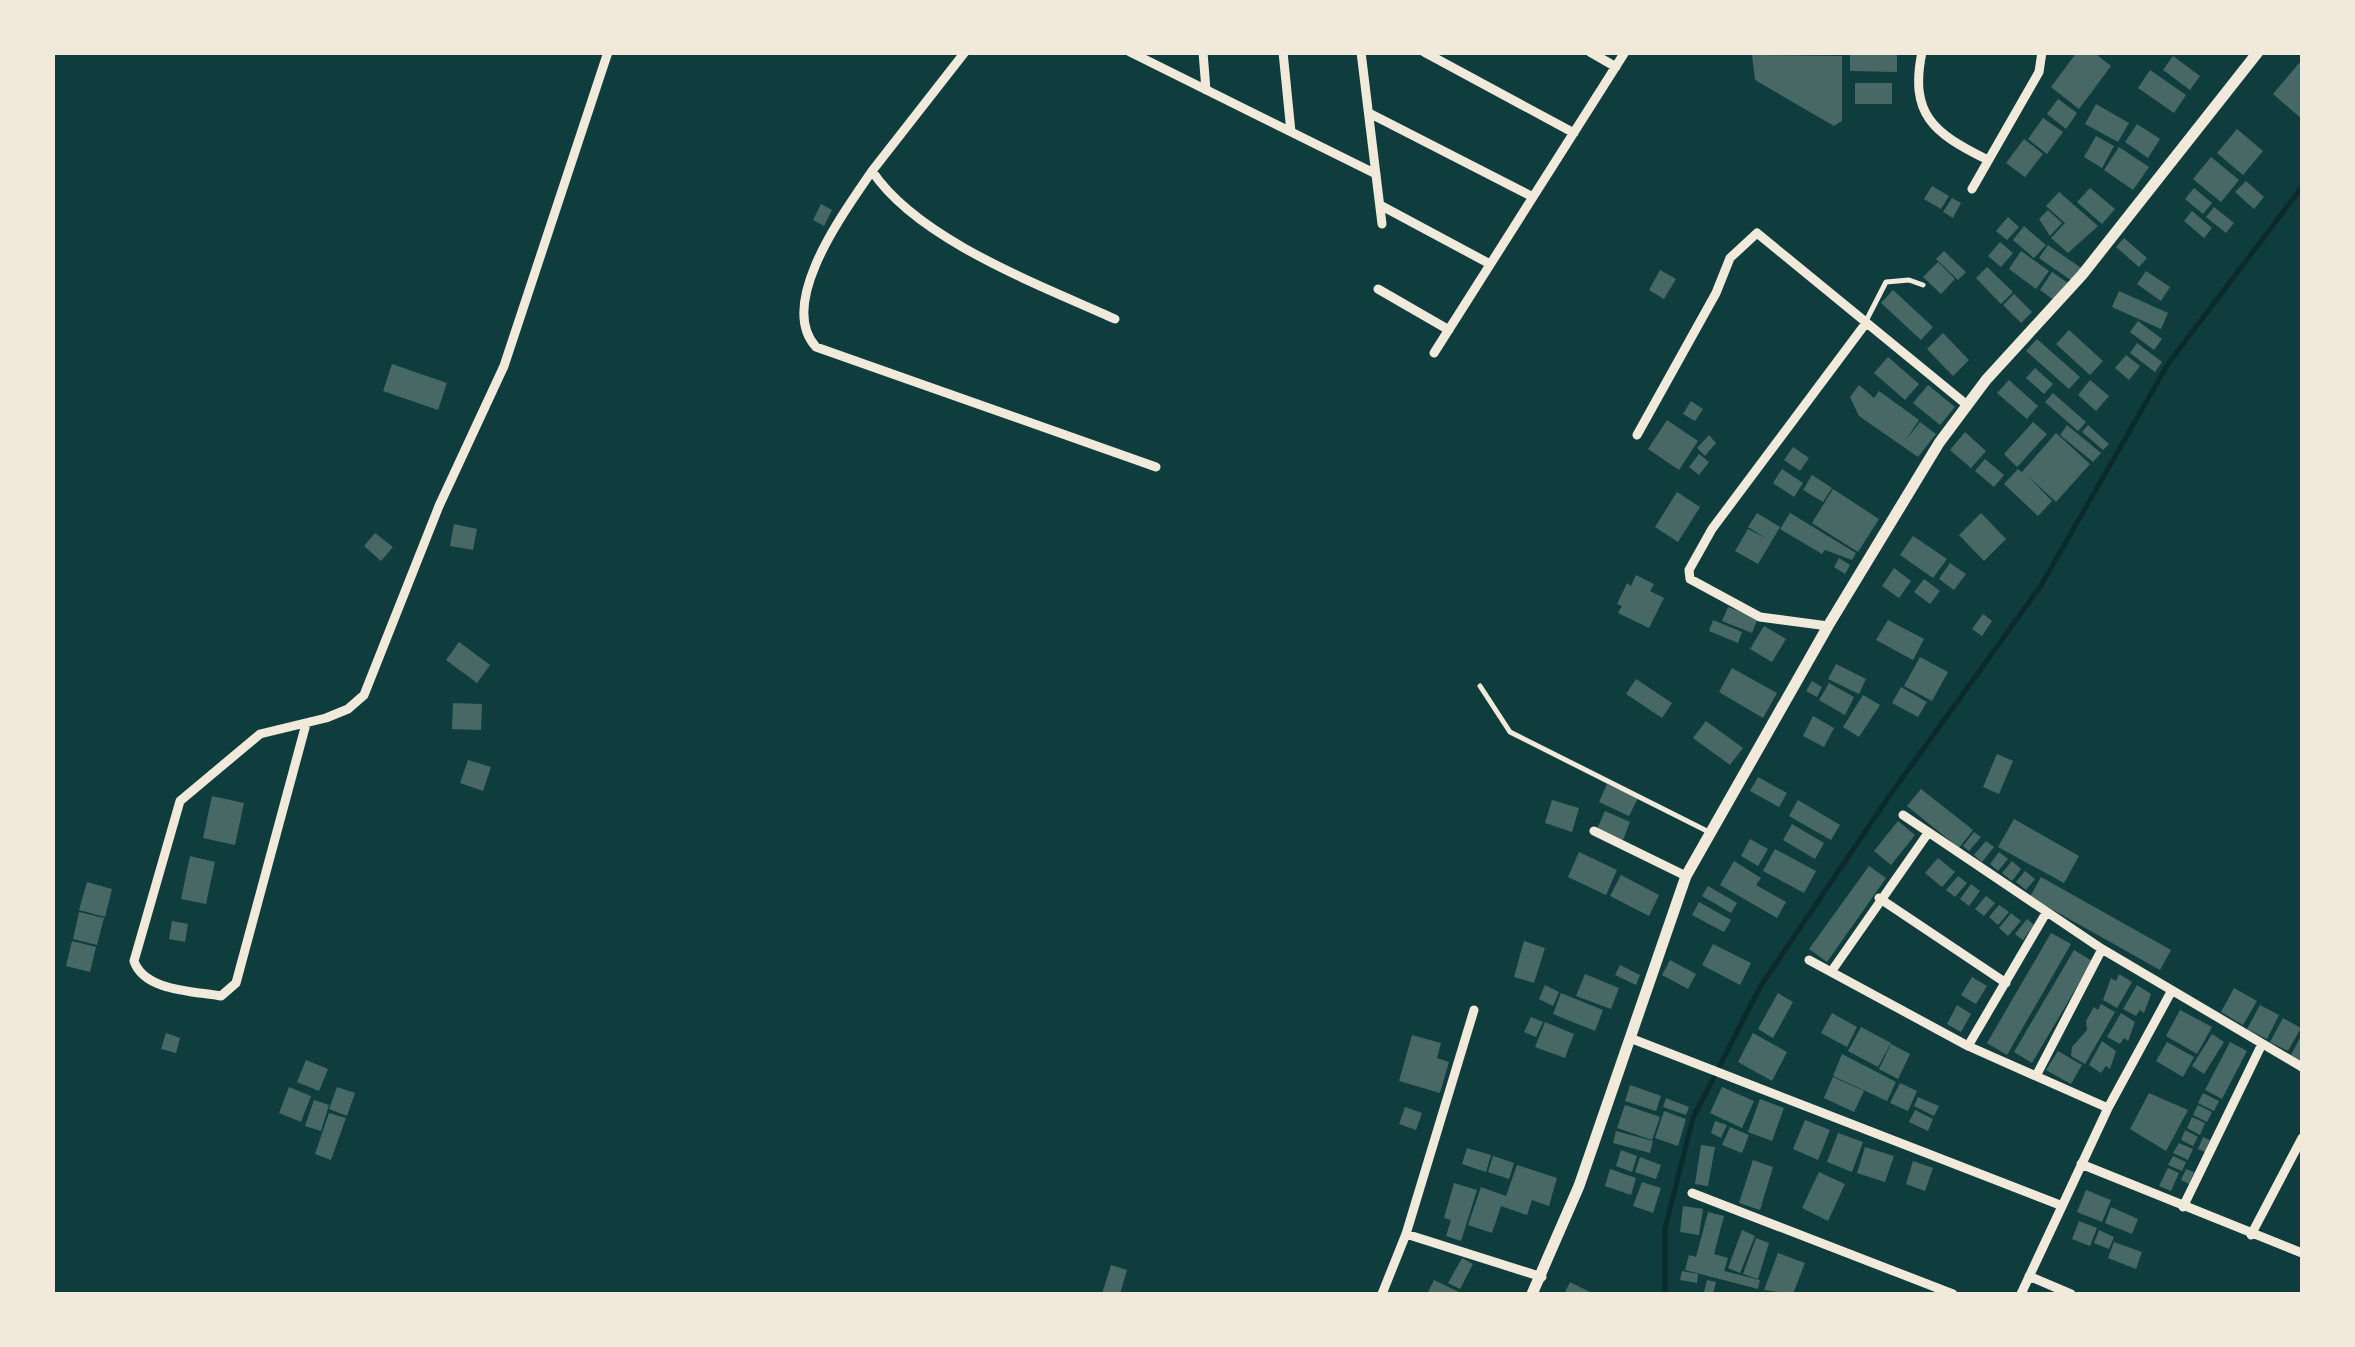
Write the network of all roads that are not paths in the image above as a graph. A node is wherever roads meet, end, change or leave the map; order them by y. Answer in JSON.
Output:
{"nodes":[{"id":1,"x":608,"y":52,"type":"edge"},
{"id":2,"x":965,"y":52,"type":"edge"},
{"id":3,"x":1130,"y":52,"type":"edge"},
{"id":4,"x":1203,"y":52,"type":"edge"},
{"id":5,"x":1283,"y":52,"type":"edge"},
{"id":6,"x":1362,"y":52,"type":"edge"},
{"id":7,"x":1424,"y":52,"type":"edge"},
{"id":8,"x":1590,"y":52,"type":"edge"},
{"id":9,"x":1626,"y":52,"type":"edge"},
{"id":10,"x":1922,"y":52,"type":"edge"},
{"id":11,"x":2042,"y":52,"type":"edge"},
{"id":12,"x":2258,"y":52,"type":"edge"},
{"id":13,"x":1616,"y":67,"type":"junction"},
{"id":14,"x":1206,"y":90,"type":"junction"},
{"id":15,"x":1369,"y":112,"type":"junction"},
{"id":16,"x":1291,"y":132,"type":"junction"},
{"id":17,"x":1574,"y":132,"type":"junction"},
{"id":18,"x":1986,"y":158,"type":"junction"},
{"id":19,"x":872,"y":171,"type":"junction"},
{"id":20,"x":1376,"y":174,"type":"junction"},
{"id":21,"x":1972,"y":189,"type":"dead end"},
{"id":22,"x":1533,"y":197,"type":"junction"},
{"id":23,"x":1380,"y":205,"type":"junction"},
{"id":24,"x":1382,"y":224,"type":"dead end"},
{"id":25,"x":1490,"y":264,"type":"junction"},
{"id":26,"x":1923,"y":285,"type":"dead end"},
{"id":27,"x":1378,"y":289,"type":"dead end"},
{"id":28,"x":1115,"y":319,"type":"dead end"},
{"id":29,"x":1866,"y":323,"type":"junction"},
{"id":30,"x":1449,"y":330,"type":"junction"},
{"id":31,"x":1434,"y":354,"type":"dead end"},
{"id":32,"x":1967,"y":405,"type":"junction"},
{"id":33,"x":1637,"y":436,"type":"dead end"},
{"id":34,"x":1156,"y":467,"type":"dead end"},
{"id":35,"x":1828,"y":626,"type":"junction"},
{"id":36,"x":1480,"y":686,"type":"dead end"},
{"id":37,"x":306,"y":724,"type":"junction"},
{"id":38,"x":1903,"y":815,"type":"dead end"},
{"id":39,"x":1594,"y":831,"type":"dead end"},
{"id":40,"x":1712,"y":833,"type":"junction"},
{"id":41,"x":1928,"y":833,"type":"junction"},
{"id":42,"x":1686,"y":876,"type":"junction"},
{"id":43,"x":1879,"y":898,"type":"junction"},
{"id":44,"x":2046,"y":913,"type":"junction"},
{"id":45,"x":2102,"y":949,"type":"junction"},
{"id":46,"x":1809,"y":960,"type":"dead end"},
{"id":47,"x":1831,"y":972,"type":"junction"},
{"id":48,"x":2006,"y":983,"type":"junction"},
{"id":49,"x":2171,"y":992,"type":"junction"},
{"id":50,"x":1474,"y":1010,"type":"dead end"},
{"id":51,"x":1630,"y":1038,"type":"junction"},
{"id":52,"x":2262,"y":1044,"type":"junction"},
{"id":53,"x":1968,"y":1046,"type":"junction"},
{"id":54,"x":2302,"y":1066,"type":"edge"},
{"id":55,"x":2036,"y":1076,"type":"junction"},
{"id":56,"x":2108,"y":1108,"type":"junction"},
{"id":57,"x":2302,"y":1138,"type":"edge"},
{"id":58,"x":2081,"y":1164,"type":"junction"},
{"id":59,"x":1692,"y":1194,"type":"dead end"},
{"id":60,"x":2060,"y":1205,"type":"junction"},
{"id":61,"x":2183,"y":1207,"type":"junction"},
{"id":62,"x":1406,"y":1234,"type":"junction"},
{"id":63,"x":2251,"y":1235,"type":"junction"},
{"id":64,"x":2302,"y":1253,"type":"edge"},
{"id":65,"x":2029,"y":1276,"type":"junction"},
{"id":66,"x":1542,"y":1277,"type":"junction"},
{"id":67,"x":1382,"y":1294,"type":"edge"},
{"id":68,"x":1532,"y":1294,"type":"edge"},
{"id":69,"x":1953,"y":1294,"type":"edge"},
{"id":70,"x":2021,"y":1294,"type":"edge"},
{"id":71,"x":2071,"y":1294,"type":"edge"}],
"edges":[{"from":1,"to":37,"type":"street"},
{"from":2,"to":19,"type":"street"},
{"from":3,"to":14,"type":"street"},
{"from":4,"to":14,"type":"street"},
{"from":5,"to":16,"type":"street"},
{"from":6,"to":15,"type":"street"},
{"from":7,"to":17,"type":"street"},
{"from":8,"to":13,"type":"street"},
{"from":9,"to":13,"type":"street"},
{"from":10,"to":18,"type":"street"},
{"from":11,"to":18,"type":"street"},
{"from":12,"to":32,"type":"street"},
{"from":13,"to":17,"type":"street"},
{"from":14,"to":16,"type":"street"},
{"from":15,"to":20,"type":"street"},
{"from":15,"to":22,"type":"street"},
{"from":16,"to":20,"type":"street"},
{"from":17,"to":22,"type":"street"},
{"from":18,"to":21,"type":"street"},
{"from":19,"to":28,"type":"street"},
{"from":19,"to":34,"type":"street"},
{"from":20,"to":23,"type":"street"},
{"from":22,"to":25,"type":"street"},
{"from":23,"to":24,"type":"street"},
{"from":23,"to":25,"type":"street"},
{"from":25,"to":30,"type":"street"},
{"from":26,"to":29,"type":"lane"},
{"from":27,"to":30,"type":"street"},
{"from":29,"to":32,"type":"street"},
{"from":29,"to":33,"type":"street"},
{"from":29,"to":35,"type":"street"},
{"from":30,"to":31,"type":"street"},
{"from":32,"to":35,"type":"street"},
{"from":35,"to":40,"type":"street"},
{"from":36,"to":40,"type":"lane"},
{"from":37,"to":37,"type":"street"},
{"from":38,"to":41,"type":"street"},
{"from":39,"to":42,"type":"street"},
{"from":40,"to":42,"type":"street"},
{"from":41,"to":43,"type":"street"},
{"from":41,"to":44,"type":"street"},
{"from":42,"to":51,"type":"street"},
{"from":43,"to":47,"type":"street"},
{"from":43,"to":48,"type":"street"},
{"from":44,"to":45,"type":"street"},
{"from":44,"to":48,"type":"street"},
{"from":45,"to":49,"type":"street"},
{"from":45,"to":55,"type":"street"},
{"from":46,"to":47,"type":"street"},
{"from":47,"to":53,"type":"street"},
{"from":48,"to":53,"type":"street"},
{"from":49,"to":52,"type":"street"},
{"from":49,"to":56,"type":"street"},
{"from":50,"to":62,"type":"street"},
{"from":51,"to":60,"type":"street"},
{"from":51,"to":66,"type":"street"},
{"from":52,"to":54,"type":"street"},
{"from":52,"to":61,"type":"street"},
{"from":53,"to":55,"type":"street"},
{"from":55,"to":56,"type":"street"},
{"from":56,"to":58,"type":"street"},
{"from":57,"to":63,"type":"street"},
{"from":58,"to":60,"type":"street"},
{"from":58,"to":61,"type":"street"},
{"from":59,"to":69,"type":"street"},
{"from":60,"to":65,"type":"street"},
{"from":61,"to":63,"type":"street"},
{"from":62,"to":66,"type":"street"},
{"from":62,"to":67,"type":"street"},
{"from":63,"to":64,"type":"street"},
{"from":65,"to":70,"type":"street"},
{"from":65,"to":71,"type":"street"},
{"from":66,"to":68,"type":"street"}]}
